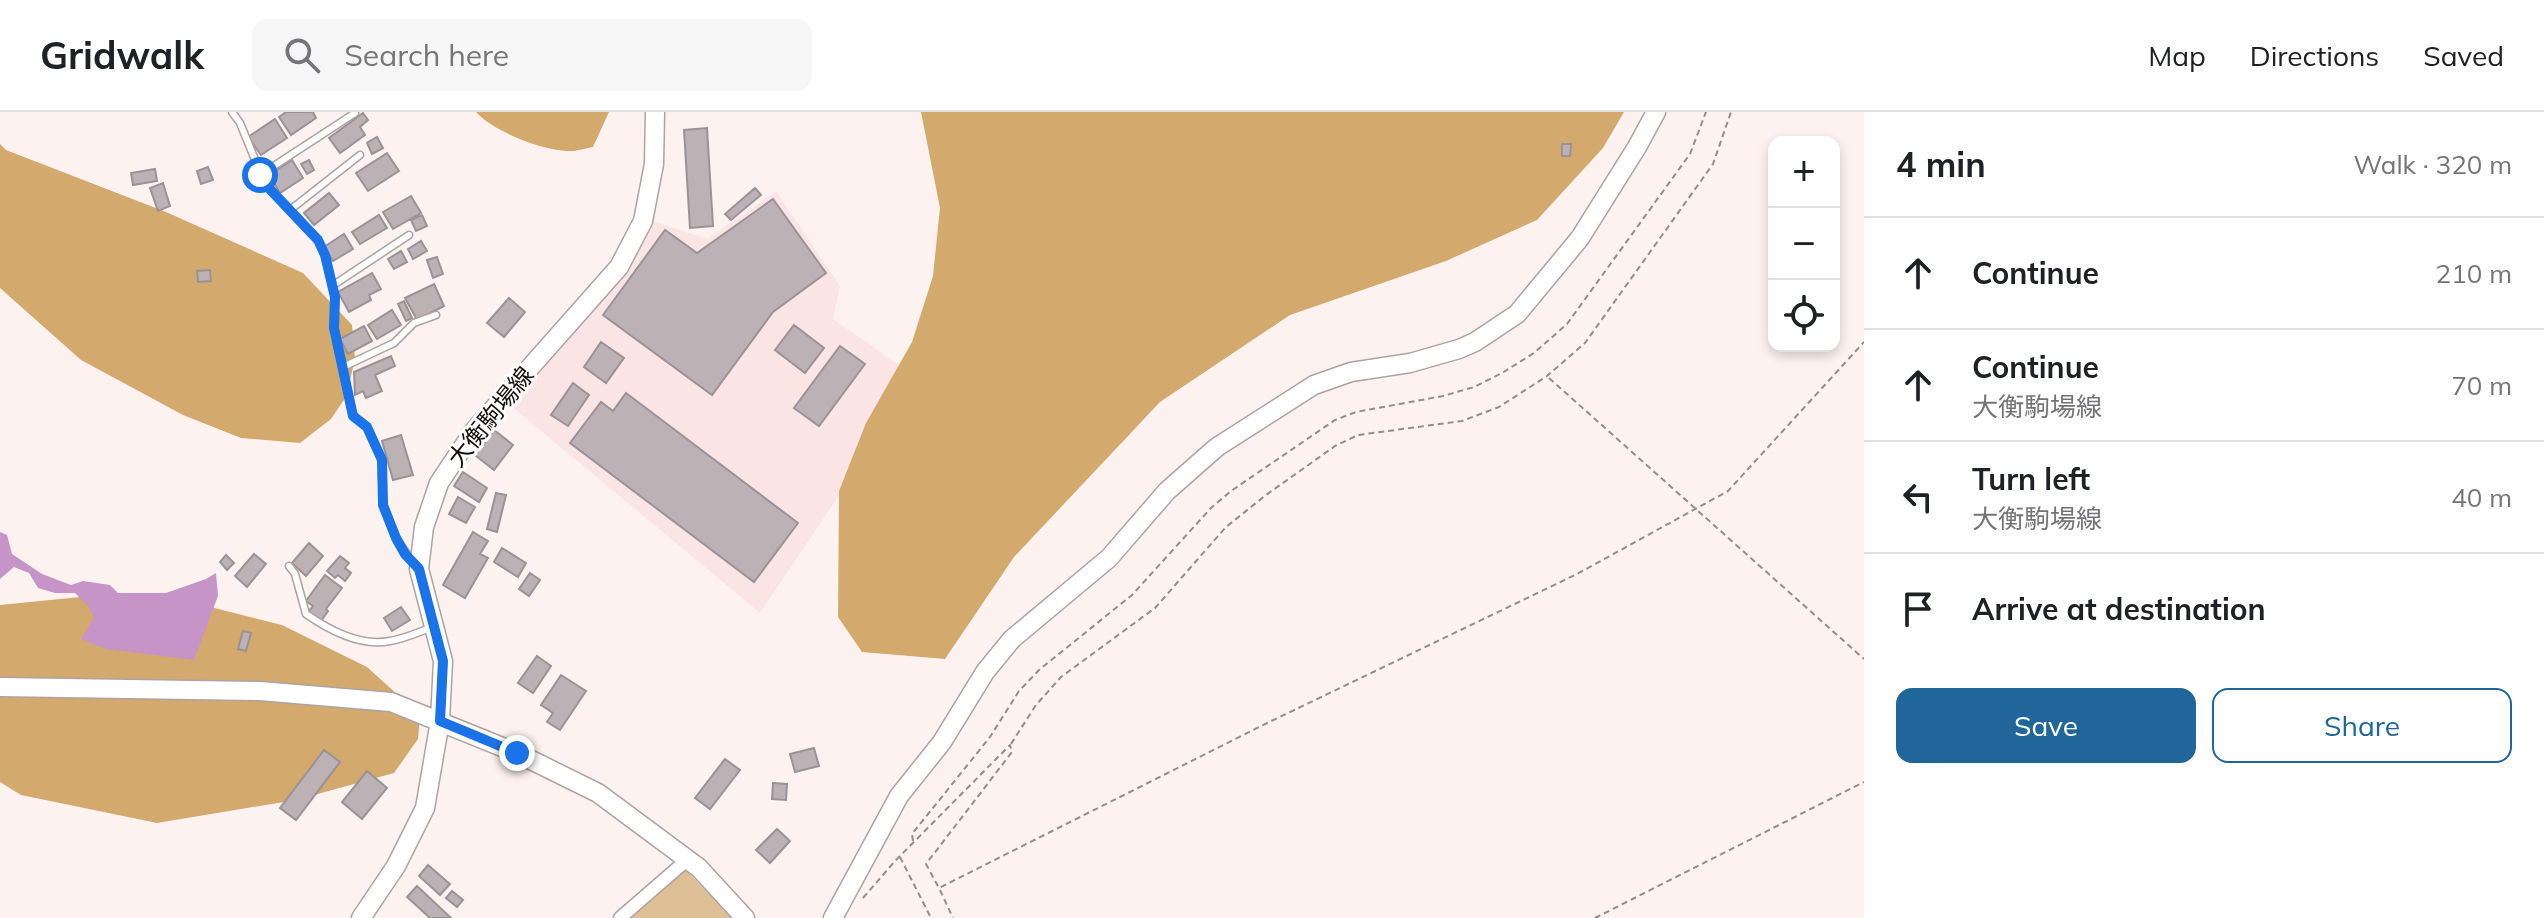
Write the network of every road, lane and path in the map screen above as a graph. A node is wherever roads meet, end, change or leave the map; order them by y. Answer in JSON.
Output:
{"nodes":[{"id":1,"x":232,"y":112,"type":"edge"},
{"id":2,"x":655,"y":112,"type":"edge"},
{"id":3,"x":1656,"y":112,"type":"edge"},
{"id":4,"x":1706,"y":112,"type":"edge"},
{"id":5,"x":1731,"y":112,"type":"edge"},
{"id":6,"x":355,"y":113,"type":"edge"},
{"id":7,"x":360,"y":155,"type":"dead end"},
{"id":8,"x":260,"y":175,"type":"junction"},
{"id":9,"x":290,"y":210,"type":"junction"},
{"id":10,"x":409,"y":235,"type":"dead end"},
{"id":11,"x":332,"y":286,"type":"junction"},
{"id":12,"x":436,"y":315,"type":"dead end"},
{"id":13,"x":1864,"y":342,"type":"edge"},
{"id":14,"x":343,"y":367,"type":"junction"},
{"id":15,"x":1547,"y":376,"type":"junction"},
{"id":16,"x":1697,"y":510,"type":"junction"},
{"id":17,"x":289,"y":566,"type":"dead end"},
{"id":18,"x":419,"y":569,"type":"junction"},
{"id":19,"x":434,"y":626,"type":"junction"},
{"id":20,"x":1864,"y":659,"type":"edge"},
{"id":21,"x":0,"y":687,"type":"edge"},
{"id":22,"x":440,"y":721,"type":"junction"},
{"id":23,"x":1010,"y":745,"type":"junction"},
{"id":24,"x":1864,"y":782,"type":"edge"},
{"id":25,"x":913,"y":843,"type":"junction"},
{"id":26,"x":900,"y":856,"type":"junction"},
{"id":27,"x":688,"y":859,"type":"junction"},
{"id":28,"x":939,"y":888,"type":"junction"},
{"id":29,"x":856,"y":907,"type":"dead end"},
{"id":30,"x":361,"y":918,"type":"edge"},
{"id":31,"x":620,"y":918,"type":"edge"},
{"id":32,"x":745,"y":918,"type":"edge"},
{"id":33,"x":833,"y":918,"type":"edge"},
{"id":34,"x":931,"y":918,"type":"edge"},
{"id":35,"x":953,"y":918,"type":"edge"},
{"id":36,"x":1595,"y":918,"type":"edge"}],
"edges":[{"from":1,"to":8,"type":"lane"},
{"from":2,"to":18,"type":"street","name":"大衡駒場線"},
{"from":3,"to":33,"type":"street"},
{"from":4,"to":25,"type":"path"},
{"from":5,"to":15,"type":"path"},
{"from":6,"to":8,"type":"lane"},
{"from":7,"to":9,"type":"lane"},
{"from":8,"to":9,"type":"lane"},
{"from":9,"to":11,"type":"lane"},
{"from":10,"to":11,"type":"lane"},
{"from":11,"to":14,"type":"lane"},
{"from":12,"to":14,"type":"lane"},
{"from":13,"to":16,"type":"path"},
{"from":14,"to":18,"type":"lane"},
{"from":15,"to":16,"type":"path"},
{"from":15,"to":23,"type":"path"},
{"from":16,"to":20,"type":"path"},
{"from":16,"to":28,"type":"path"},
{"from":17,"to":19,"type":"lane"},
{"from":18,"to":19,"type":"street","name":"大衡駒場線"},
{"from":19,"to":22,"type":"street","name":"大衡駒場線"},
{"from":21,"to":22,"type":"street"},
{"from":22,"to":27,"type":"street"},
{"from":22,"to":30,"type":"street","name":"大衡駒場線"},
{"from":23,"to":25,"type":"path"},
{"from":23,"to":28,"type":"path"},
{"from":24,"to":36,"type":"path"},
{"from":25,"to":26,"type":"path"},
{"from":26,"to":29,"type":"path"},
{"from":26,"to":34,"type":"path"},
{"from":27,"to":31,"type":"street"},
{"from":27,"to":32,"type":"street"},
{"from":28,"to":35,"type":"path"}]}
